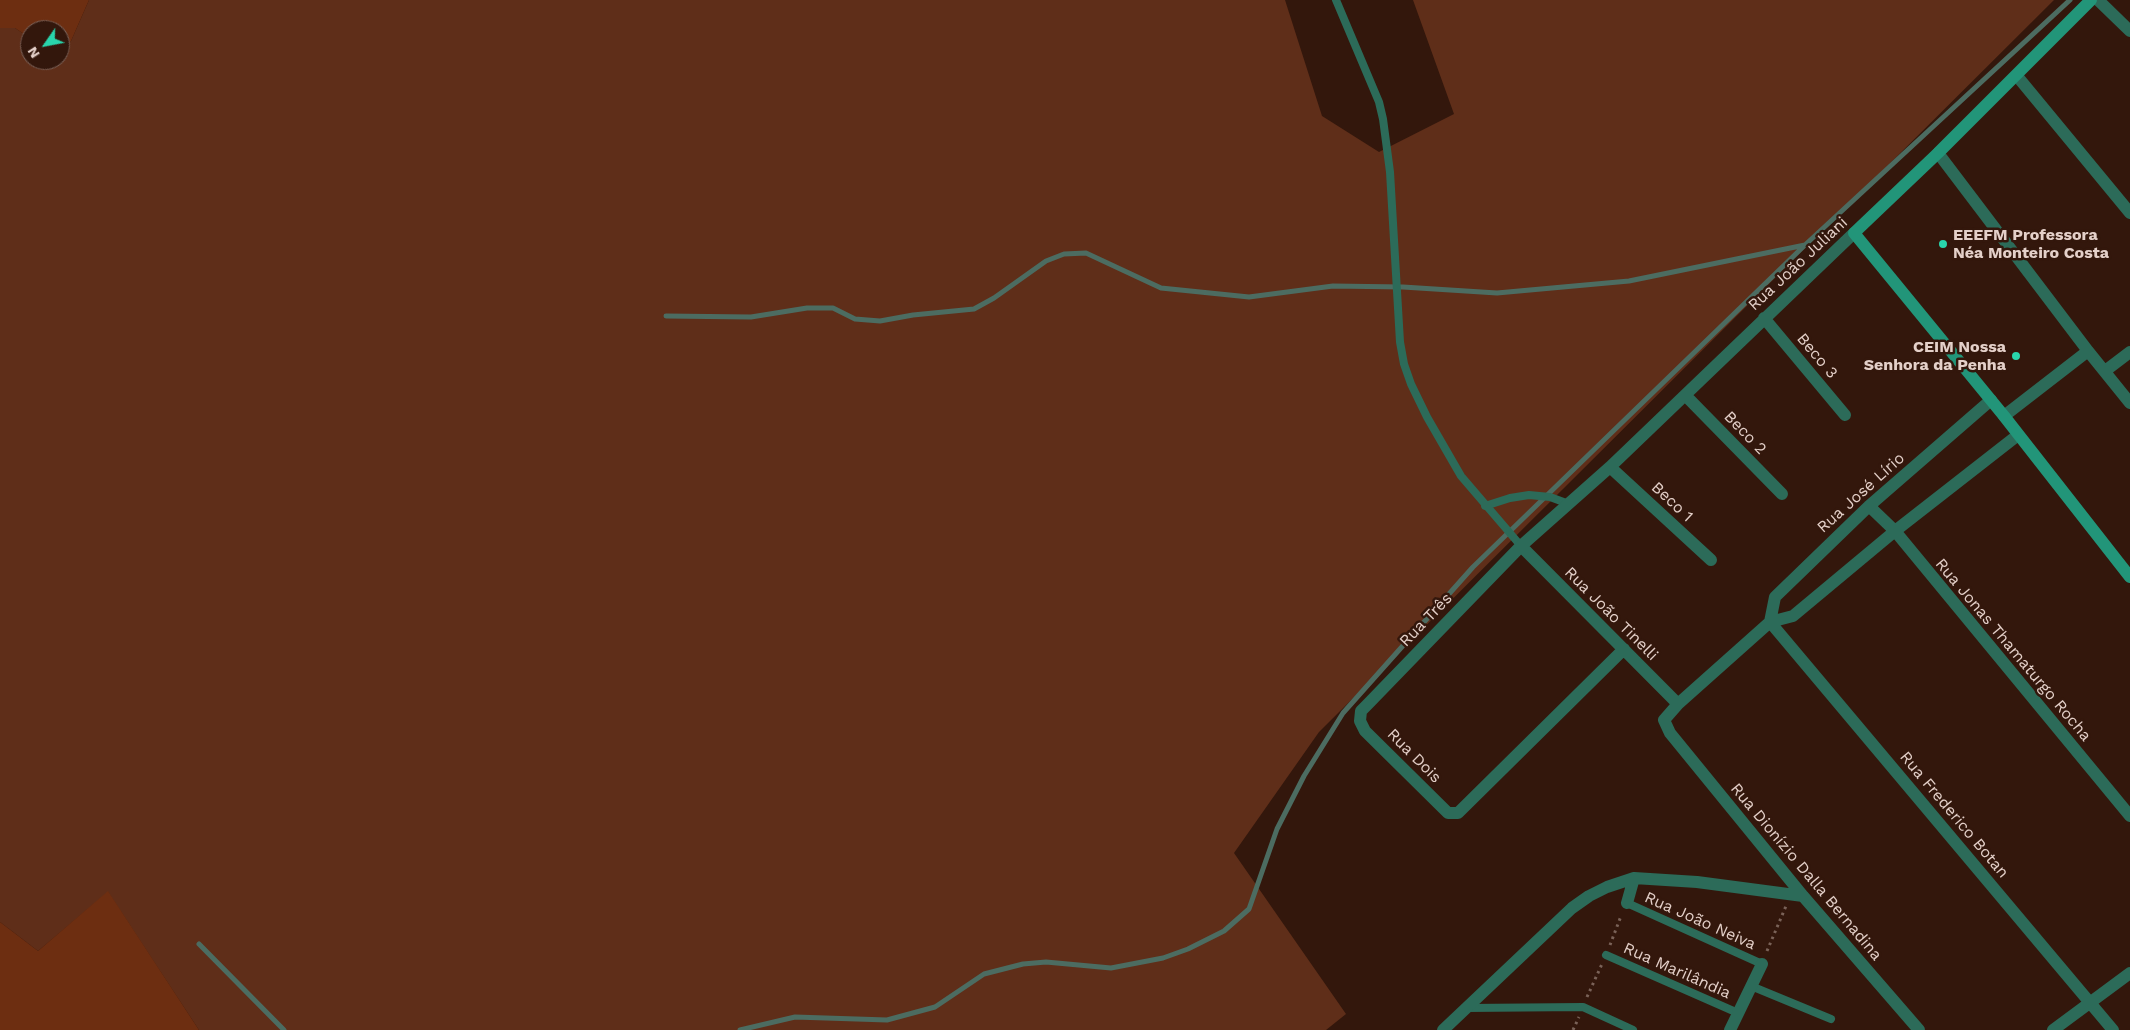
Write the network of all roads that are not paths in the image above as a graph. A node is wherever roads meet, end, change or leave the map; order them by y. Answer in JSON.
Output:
{"nodes":[{"id":1,"x":1336,"y":0,"type":"edge"},
{"id":2,"x":2091,"y":0,"type":"edge"},
{"id":3,"x":2098,"y":0,"type":"edge"},
{"id":4,"x":2130,"y":31,"type":"edge"},
{"id":5,"x":2017,"y":76,"type":"junction"},
{"id":6,"x":1938,"y":153,"type":"junction"},
{"id":7,"x":2130,"y":214,"type":"edge"},
{"id":8,"x":1854,"y":233,"type":"junction"},
{"id":9,"x":1764,"y":318,"type":"junction"},
{"id":10,"x":2088,"y":350,"type":"junction"},
{"id":11,"x":2130,"y":352,"type":"edge"},
{"id":12,"x":2105,"y":372,"type":"junction"},
{"id":13,"x":1685,"y":395,"type":"junction"},
{"id":14,"x":1991,"y":400,"type":"junction"},
{"id":15,"x":2130,"y":403,"type":"edge"},
{"id":16,"x":1845,"y":415,"type":"dead end"},
{"id":17,"x":2004,"y":416,"type":"junction"},
{"id":18,"x":2018,"y":435,"type":"junction"},
{"id":19,"x":1610,"y":467,"type":"junction"},
{"id":20,"x":1782,"y":494,"type":"dead end"},
{"id":21,"x":1569,"y":504,"type":"junction"},
{"id":22,"x":1485,"y":506,"type":"junction"},
{"id":23,"x":1869,"y":506,"type":"junction"},
{"id":24,"x":1895,"y":531,"type":"junction"},
{"id":25,"x":1521,"y":546,"type":"junction"},
{"id":26,"x":1711,"y":560,"type":"dead end"},
{"id":27,"x":2130,"y":577,"type":"edge"},
{"id":28,"x":1770,"y":622,"type":"junction"},
{"id":29,"x":1624,"y":649,"type":"junction"},
{"id":30,"x":1678,"y":704,"type":"junction"},
{"id":31,"x":1360,"y":721,"type":"joint"},
{"id":32,"x":2130,"y":816,"type":"edge"},
{"id":33,"x":1634,"y":878,"type":"junction"},
{"id":34,"x":1797,"y":895,"type":"junction"},
{"id":35,"x":1627,"y":903,"type":"joint"},
{"id":36,"x":1606,"y":955,"type":"dead end"},
{"id":37,"x":1762,"y":964,"type":"joint"},
{"id":38,"x":2130,"y":973,"type":"edge"},
{"id":39,"x":1751,"y":986,"type":"junction"},
{"id":40,"x":2091,"y":1002,"type":"junction"},
{"id":41,"x":1467,"y":1008,"type":"junction"},
{"id":42,"x":1738,"y":1013,"type":"junction"},
{"id":43,"x":1831,"y":1018,"type":"dead end"},
{"id":44,"x":1917,"y":1029,"type":"edge"},
{"id":45,"x":1443,"y":1030,"type":"edge"},
{"id":46,"x":1633,"y":1030,"type":"edge"},
{"id":47,"x":1730,"y":1030,"type":"edge"},
{"id":48,"x":2054,"y":1030,"type":"edge"},
{"id":49,"x":2113,"y":1030,"type":"edge"}],
"edges":[{"from":1,"to":22,"type":"lane"},
{"from":2,"to":5,"type":"main road","name":"Rua João Juliani"},
{"from":3,"to":4,"type":"street"},
{"from":5,"to":6,"type":"main road","name":"Rua João Juliani"},
{"from":5,"to":7,"type":"street"},
{"from":6,"to":8,"type":"main road","name":"Rua João Juliani"},
{"from":6,"to":10,"type":"street"},
{"from":8,"to":9,"type":"street","name":"Rua João Juliani"},
{"from":8,"to":14,"type":"main road"},
{"from":9,"to":13,"type":"street","name":"Rua João Juliani"},
{"from":9,"to":16,"type":"street","name":"Beco 3"},
{"from":10,"to":12,"type":"street"},
{"from":10,"to":17,"type":"street"},
{"from":11,"to":12,"type":"street"},
{"from":12,"to":15,"type":"street"},
{"from":13,"to":19,"type":"street","name":"Rua João Juliani"},
{"from":13,"to":20,"type":"street","name":"Beco 2"},
{"from":14,"to":17,"type":"main road"},
{"from":14,"to":23,"type":"street","name":"Rua José Lírio"},
{"from":17,"to":18,"type":"main road"},
{"from":18,"to":24,"type":"street"},
{"from":18,"to":27,"type":"main road"},
{"from":19,"to":21,"type":"street","name":"Rua João Juliani"},
{"from":19,"to":26,"type":"street","name":"Beco 1"},
{"from":21,"to":22,"type":"lane"},
{"from":21,"to":25,"type":"street","name":"Rua João Juliani"},
{"from":22,"to":25,"type":"lane"},
{"from":23,"to":24,"type":"street","name":"Rua Jonas Thamaturgo Rocha"},
{"from":23,"to":28,"type":"street","name":"Rua José Lírio"},
{"from":24,"to":28,"type":"street"},
{"from":24,"to":32,"type":"street","name":"Rua Jonas Thamaturgo Rocha"},
{"from":25,"to":29,"type":"street","name":"Rua João Tinelli"},
{"from":25,"to":31,"type":"street","name":"Rua Três"},
{"from":28,"to":30,"type":"street"},
{"from":28,"to":40,"type":"street","name":"Rua Frederico Botan"},
{"from":29,"to":30,"type":"street","name":"Rua João Tinelli"},
{"from":29,"to":31,"type":"street","name":"Rua Dois"},
{"from":30,"to":34,"type":"street","name":"Rua Dionízio Dalla Bernadina"},
{"from":33,"to":34,"type":"street"},
{"from":33,"to":35,"type":"street"},
{"from":33,"to":41,"type":"street"},
{"from":34,"to":44,"type":"street","name":"Rua Dionízio Dalla Bernadina"},
{"from":35,"to":37,"type":"lane","name":"Rua João Neiva"},
{"from":36,"to":42,"type":"lane","name":"Rua Marilândia"},
{"from":37,"to":39,"type":"street"},
{"from":38,"to":40,"type":"street"},
{"from":39,"to":42,"type":"street"},
{"from":39,"to":43,"type":"lane"},
{"from":40,"to":48,"type":"street"},
{"from":40,"to":49,"type":"street","name":"Rua Frederico Botan"},
{"from":41,"to":45,"type":"street"},
{"from":41,"to":46,"type":"lane"},
{"from":42,"to":47,"type":"street"}]}
